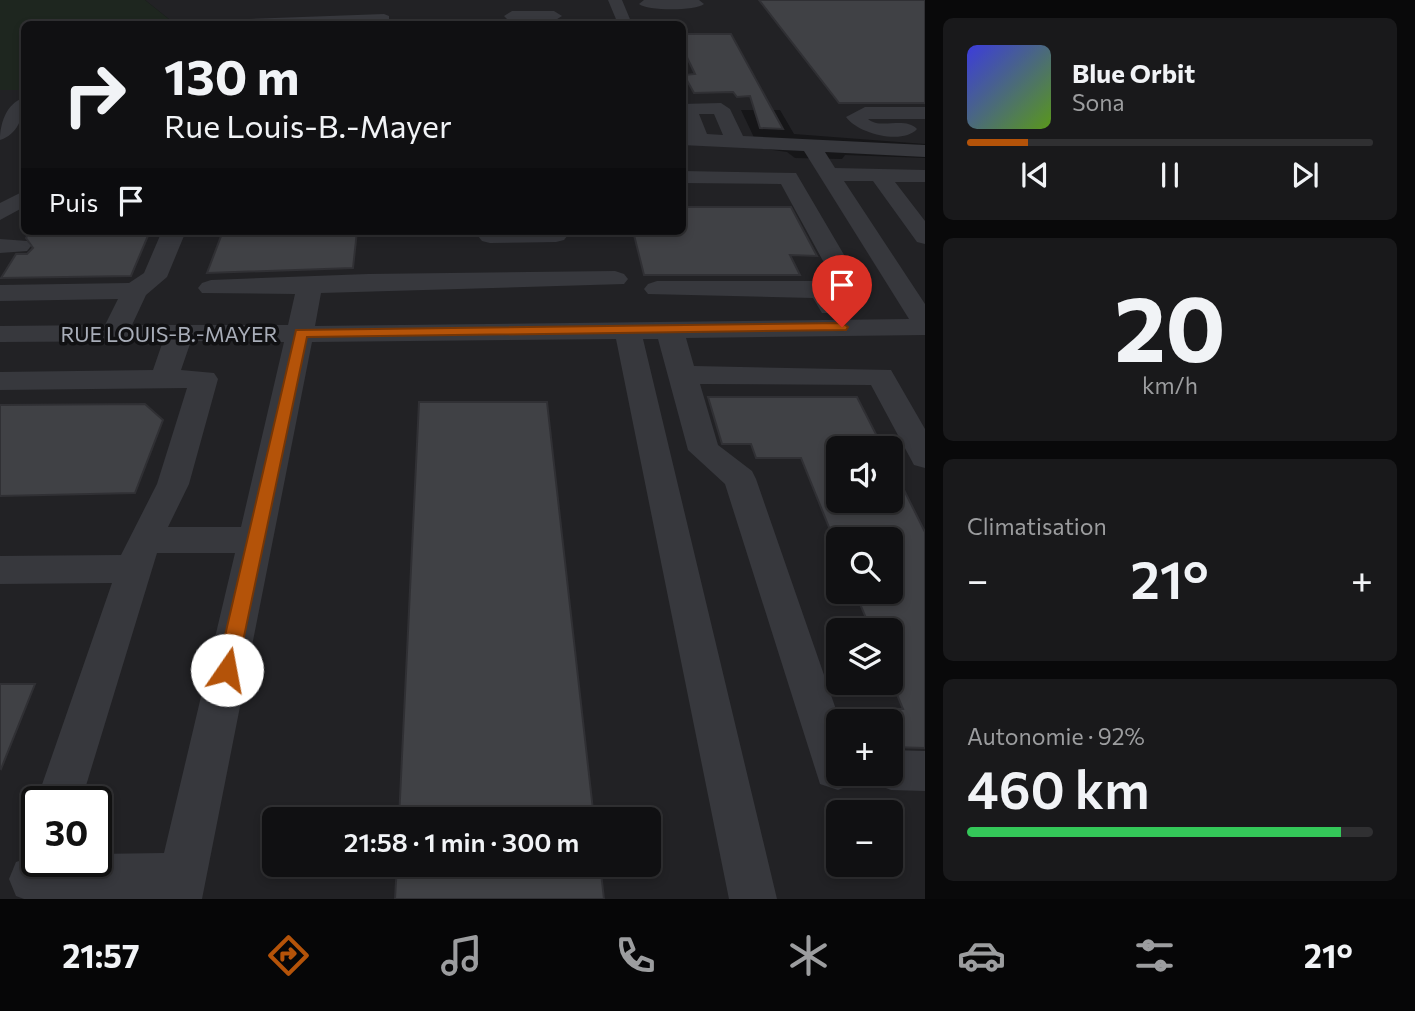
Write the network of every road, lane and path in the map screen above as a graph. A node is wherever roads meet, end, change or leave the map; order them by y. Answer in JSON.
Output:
{"nodes":[{"id":1,"x":384,"y":0,"type":"edge"},
{"id":2,"x":615,"y":0,"type":"edge"},
{"id":3,"x":645,"y":2,"type":"edge"},
{"id":4,"x":697,"y":4,"type":"dead end"},
{"id":5,"x":554,"y":13,"type":"edge"},
{"id":6,"x":512,"y":16,"type":"dead end"},
{"id":7,"x":248,"y":20,"type":"edge"},
{"id":8,"x":379,"y":21,"type":"edge"},
{"id":9,"x":387,"y":21,"type":"edge"},
{"id":10,"x":624,"y":21,"type":"edge"},
{"id":11,"x":654,"y":21,"type":"edge"},
{"id":12,"x":20,"y":97,"type":"edge"},
{"id":13,"x":925,"y":113,"type":"edge"},
{"id":14,"x":925,"y":129,"type":"edge"},
{"id":15,"x":0,"y":134,"type":"edge"},
{"id":16,"x":691,"y":139,"type":"edge"},
{"id":17,"x":736,"y":142,"type":"junction"},
{"id":18,"x":811,"y":146,"type":"junction"},
{"id":19,"x":925,"y":151,"type":"edge"},
{"id":20,"x":829,"y":174,"type":"junction"},
{"id":21,"x":880,"y":176,"type":"junction"},
{"id":22,"x":925,"y":176,"type":"edge"},
{"id":23,"x":686,"y":177,"type":"edge"},
{"id":24,"x":686,"y":199,"type":"edge"},
{"id":25,"x":800,"y":199,"type":"junction"},
{"id":26,"x":844,"y":199,"type":"junction"},
{"id":27,"x":21,"y":200,"type":"edge"},
{"id":28,"x":0,"y":214,"type":"edge"},
{"id":29,"x":0,"y":223,"type":"edge"},
{"id":30,"x":172,"y":235,"type":"edge"},
{"id":31,"x":556,"y":235,"type":"edge"},
{"id":32,"x":490,"y":236,"type":"dead end"},
{"id":33,"x":925,"y":237,"type":"edge"},
{"id":34,"x":11,"y":244,"type":"edge"},
{"id":35,"x":615,"y":279,"type":"dead end"},
{"id":36,"x":310,"y":286,"type":"junction"},
{"id":37,"x":913,"y":286,"type":"edge"},
{"id":38,"x":211,"y":288,"type":"dead end"},
{"id":39,"x":657,"y":289,"type":"dead end"},
{"id":40,"x":822,"y":290,"type":"junction"},
{"id":41,"x":135,"y":291,"type":"junction"},
{"id":42,"x":0,"y":293,"type":"edge"},
{"id":43,"x":474,"y":307,"type":"junction"},
{"id":44,"x":925,"y":325,"type":"edge"},
{"id":45,"x":842,"y":327,"type":"junction"},
{"id":46,"x":669,"y":328,"type":"junction"},
{"id":47,"x":627,"y":329,"type":"junction"},
{"id":48,"x":180,"y":332,"type":"junction"},
{"id":49,"x":115,"y":333,"type":"junction"},
{"id":50,"x":301,"y":333,"type":"junction"},
{"id":51,"x":0,"y":334,"type":"edge"},
{"id":52,"x":682,"y":375,"type":"junction"},
{"id":53,"x":164,"y":379,"type":"junction"},
{"id":54,"x":0,"y":381,"type":"edge"},
{"id":55,"x":925,"y":457,"type":"edge"},
{"id":56,"x":256,"y":540,"type":"junction"},
{"id":57,"x":139,"y":554,"type":"junction"},
{"id":58,"x":0,"y":569,"type":"edge"},
{"id":59,"x":826,"y":742,"type":"edge"},
{"id":60,"x":903,"y":771,"type":"edge"},
{"id":61,"x":925,"y":771,"type":"edge"},
{"id":62,"x":63,"y":786,"type":"edge"},
{"id":63,"x":32,"y":880,"type":"edge"},
{"id":64,"x":180,"y":888,"type":"edge"},
{"id":65,"x":753,"y":899,"type":"edge"}],
"edges":[{"from":1,"to":9,"type":"street"},
{"from":2,"to":10,"type":"street"},
{"from":3,"to":4,"type":"street"},
{"from":3,"to":11,"type":"street"},
{"from":5,"to":6,"type":"street"},
{"from":7,"to":8,"type":"street"},
{"from":12,"to":15,"type":"street"},
{"from":13,"to":14,"type":"street"},
{"from":16,"to":17,"type":"street"},
{"from":16,"to":17,"type":"street"},
{"from":17,"to":18,"type":"street"},
{"from":18,"to":19,"type":"street"},
{"from":18,"to":20,"type":"street"},
{"from":20,"to":21,"type":"street"},
{"from":20,"to":26,"type":"street"},
{"from":21,"to":22,"type":"street"},
{"from":21,"to":33,"type":"street"},
{"from":23,"to":25,"type":"street"},
{"from":24,"to":25,"type":"street"},
{"from":25,"to":26,"type":"street"},
{"from":25,"to":40,"type":"street"},
{"from":26,"to":37,"type":"street"},
{"from":27,"to":28,"type":"street"},
{"from":29,"to":34,"type":"street"},
{"from":30,"to":41,"type":"street"},
{"from":31,"to":32,"type":"street"},
{"from":35,"to":43,"type":"street"},
{"from":36,"to":38,"type":"street"},
{"from":36,"to":43,"type":"street"},
{"from":36,"to":50,"type":"street"},
{"from":37,"to":44,"type":"street"},
{"from":39,"to":40,"type":"street"},
{"from":40,"to":45,"type":"street"},
{"from":41,"to":42,"type":"street"},
{"from":41,"to":49,"type":"street"},
{"from":43,"to":47,"type":"street","name":"RUE LOUIS-B.-MAYER"},
{"from":43,"to":50,"type":"street","name":"RUE LOUIS-B.-MAYER"},
{"from":44,"to":45,"type":"street","name":"RUE LOUIS-B.-MAYER"},
{"from":45,"to":46,"type":"street","name":"RUE LOUIS-B.-MAYER"},
{"from":46,"to":47,"type":"street","name":"RUE LOUIS-B.-MAYER"},
{"from":46,"to":52,"type":"street"},
{"from":47,"to":65,"type":"street"},
{"from":48,"to":49,"type":"street","name":"RUE LOUIS-B.-MAYER"},
{"from":48,"to":50,"type":"street","name":"RUE LOUIS-B.-MAYER"},
{"from":48,"to":53,"type":"street"},
{"from":49,"to":51,"type":"street","name":"RUE LOUIS-B.-MAYER"},
{"from":50,"to":56,"type":"street"},
{"from":52,"to":55,"type":"street"},
{"from":52,"to":59,"type":"street"},
{"from":53,"to":54,"type":"street"},
{"from":53,"to":57,"type":"street"},
{"from":56,"to":57,"type":"street"},
{"from":56,"to":64,"type":"street"},
{"from":57,"to":58,"type":"street"},
{"from":57,"to":62,"type":"street"},
{"from":60,"to":61,"type":"street"},
{"from":63,"to":64,"type":"street"}]}
